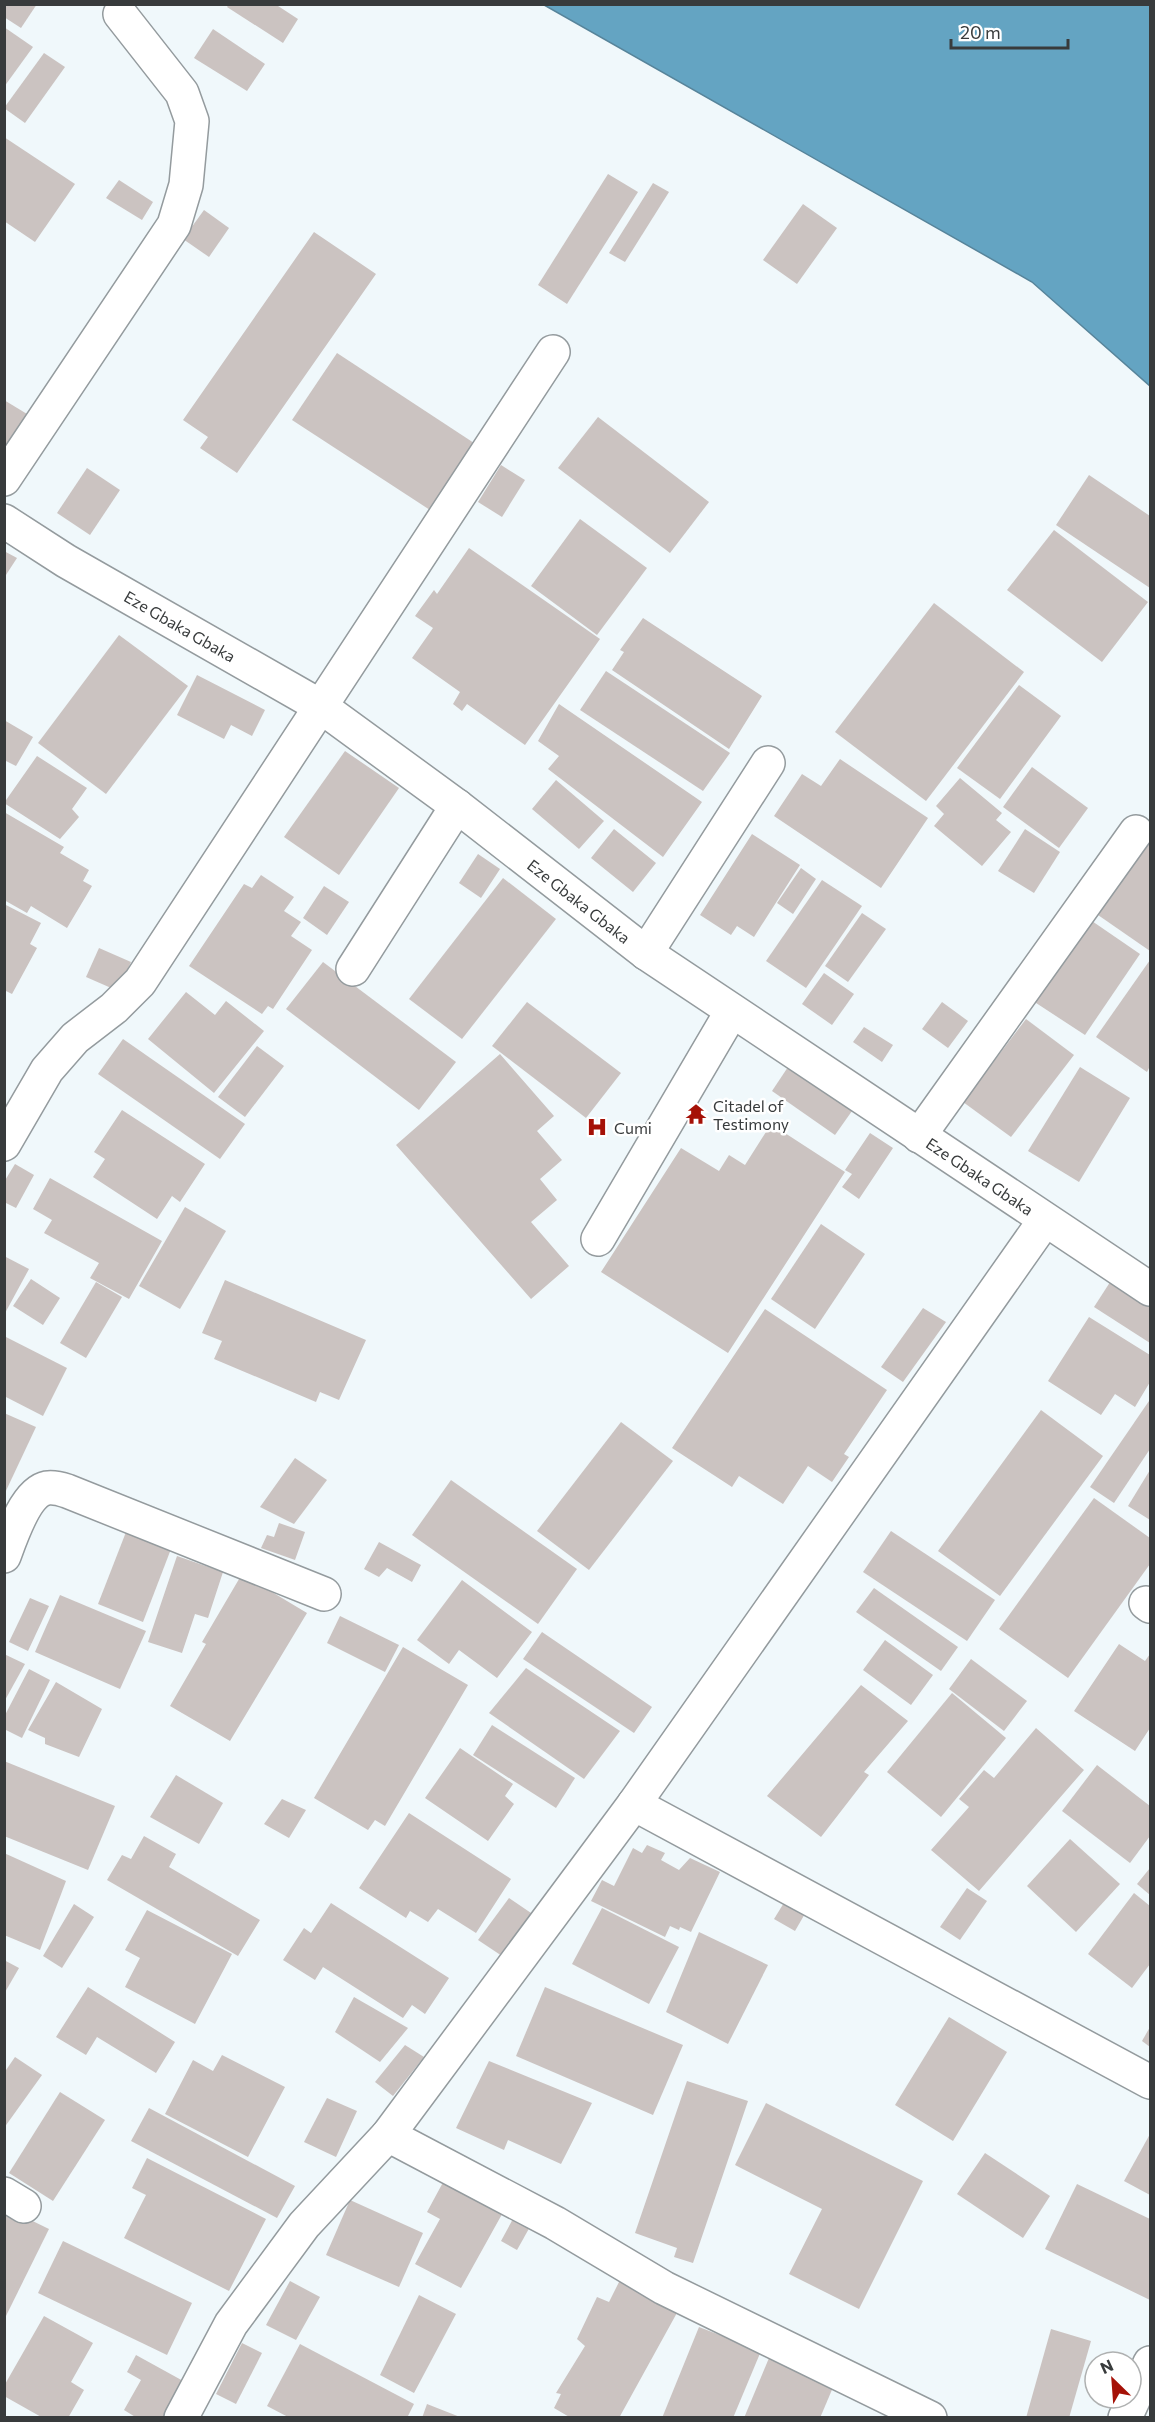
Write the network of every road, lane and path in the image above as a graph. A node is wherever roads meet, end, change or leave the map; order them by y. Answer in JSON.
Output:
{"nodes":[{"id":1,"x":120,"y":14,"type":"dead end"},
{"id":2,"x":553,"y":352,"type":"dead end"},
{"id":3,"x":4,"y":479,"type":"edge"},
{"id":4,"x":4,"y":521,"type":"edge"},
{"id":5,"x":320,"y":706,"type":"junction"},
{"id":6,"x":768,"y":763,"type":"dead end"},
{"id":7,"x":457,"y":806,"type":"junction"},
{"id":8,"x":1136,"y":832,"type":"dead end"},
{"id":9,"x":646,"y":953,"type":"junction"},
{"id":10,"x":353,"y":969,"type":"dead end"},
{"id":11,"x":732,"y":1011,"type":"junction"},
{"id":12,"x":919,"y":1136,"type":"junction"},
{"id":13,"x":4,"y":1144,"type":"edge"},
{"id":14,"x":1045,"y":1220,"type":"junction"},
{"id":15,"x":598,"y":1239,"type":"dead end"},
{"id":16,"x":1150,"y":1289,"type":"edge"},
{"id":17,"x":6,"y":1546,"type":"edge"},
{"id":18,"x":324,"y":1594,"type":"dead end"},
{"id":19,"x":634,"y":1804,"type":"junction"},
{"id":20,"x":1150,"y":2082,"type":"edge"},
{"id":21,"x":388,"y":2134,"type":"junction"},
{"id":22,"x":1150,"y":2363,"type":"edge"},
{"id":23,"x":181,"y":2418,"type":"edge"},
{"id":24,"x":930,"y":2418,"type":"edge"},
{"id":25,"x":1125,"y":2418,"type":"edge"}],
"edges":[{"from":1,"to":3,"type":"street"},
{"from":2,"to":5,"type":"street"},
{"from":4,"to":5,"type":"street","name":"Eze Gbaka Gbaka"},
{"from":5,"to":7,"type":"street","name":"Eze Gbaka Gbaka"},
{"from":5,"to":13,"type":"street"},
{"from":6,"to":9,"type":"street"},
{"from":7,"to":9,"type":"street","name":"Eze Gbaka Gbaka"},
{"from":7,"to":10,"type":"street"},
{"from":8,"to":12,"type":"street"},
{"from":9,"to":11,"type":"street","name":"Eze Gbaka Gbaka"},
{"from":11,"to":12,"type":"street","name":"Eze Gbaka Gbaka"},
{"from":11,"to":15,"type":"street"},
{"from":12,"to":14,"type":"street","name":"Eze Gbaka Gbaka"},
{"from":14,"to":16,"type":"street","name":"Eze Gbaka Gbaka"},
{"from":14,"to":19,"type":"street"},
{"from":17,"to":18,"type":"street"},
{"from":19,"to":20,"type":"street"},
{"from":19,"to":21,"type":"street"},
{"from":21,"to":23,"type":"street"},
{"from":21,"to":24,"type":"street"},
{"from":22,"to":25,"type":"street"}]}
